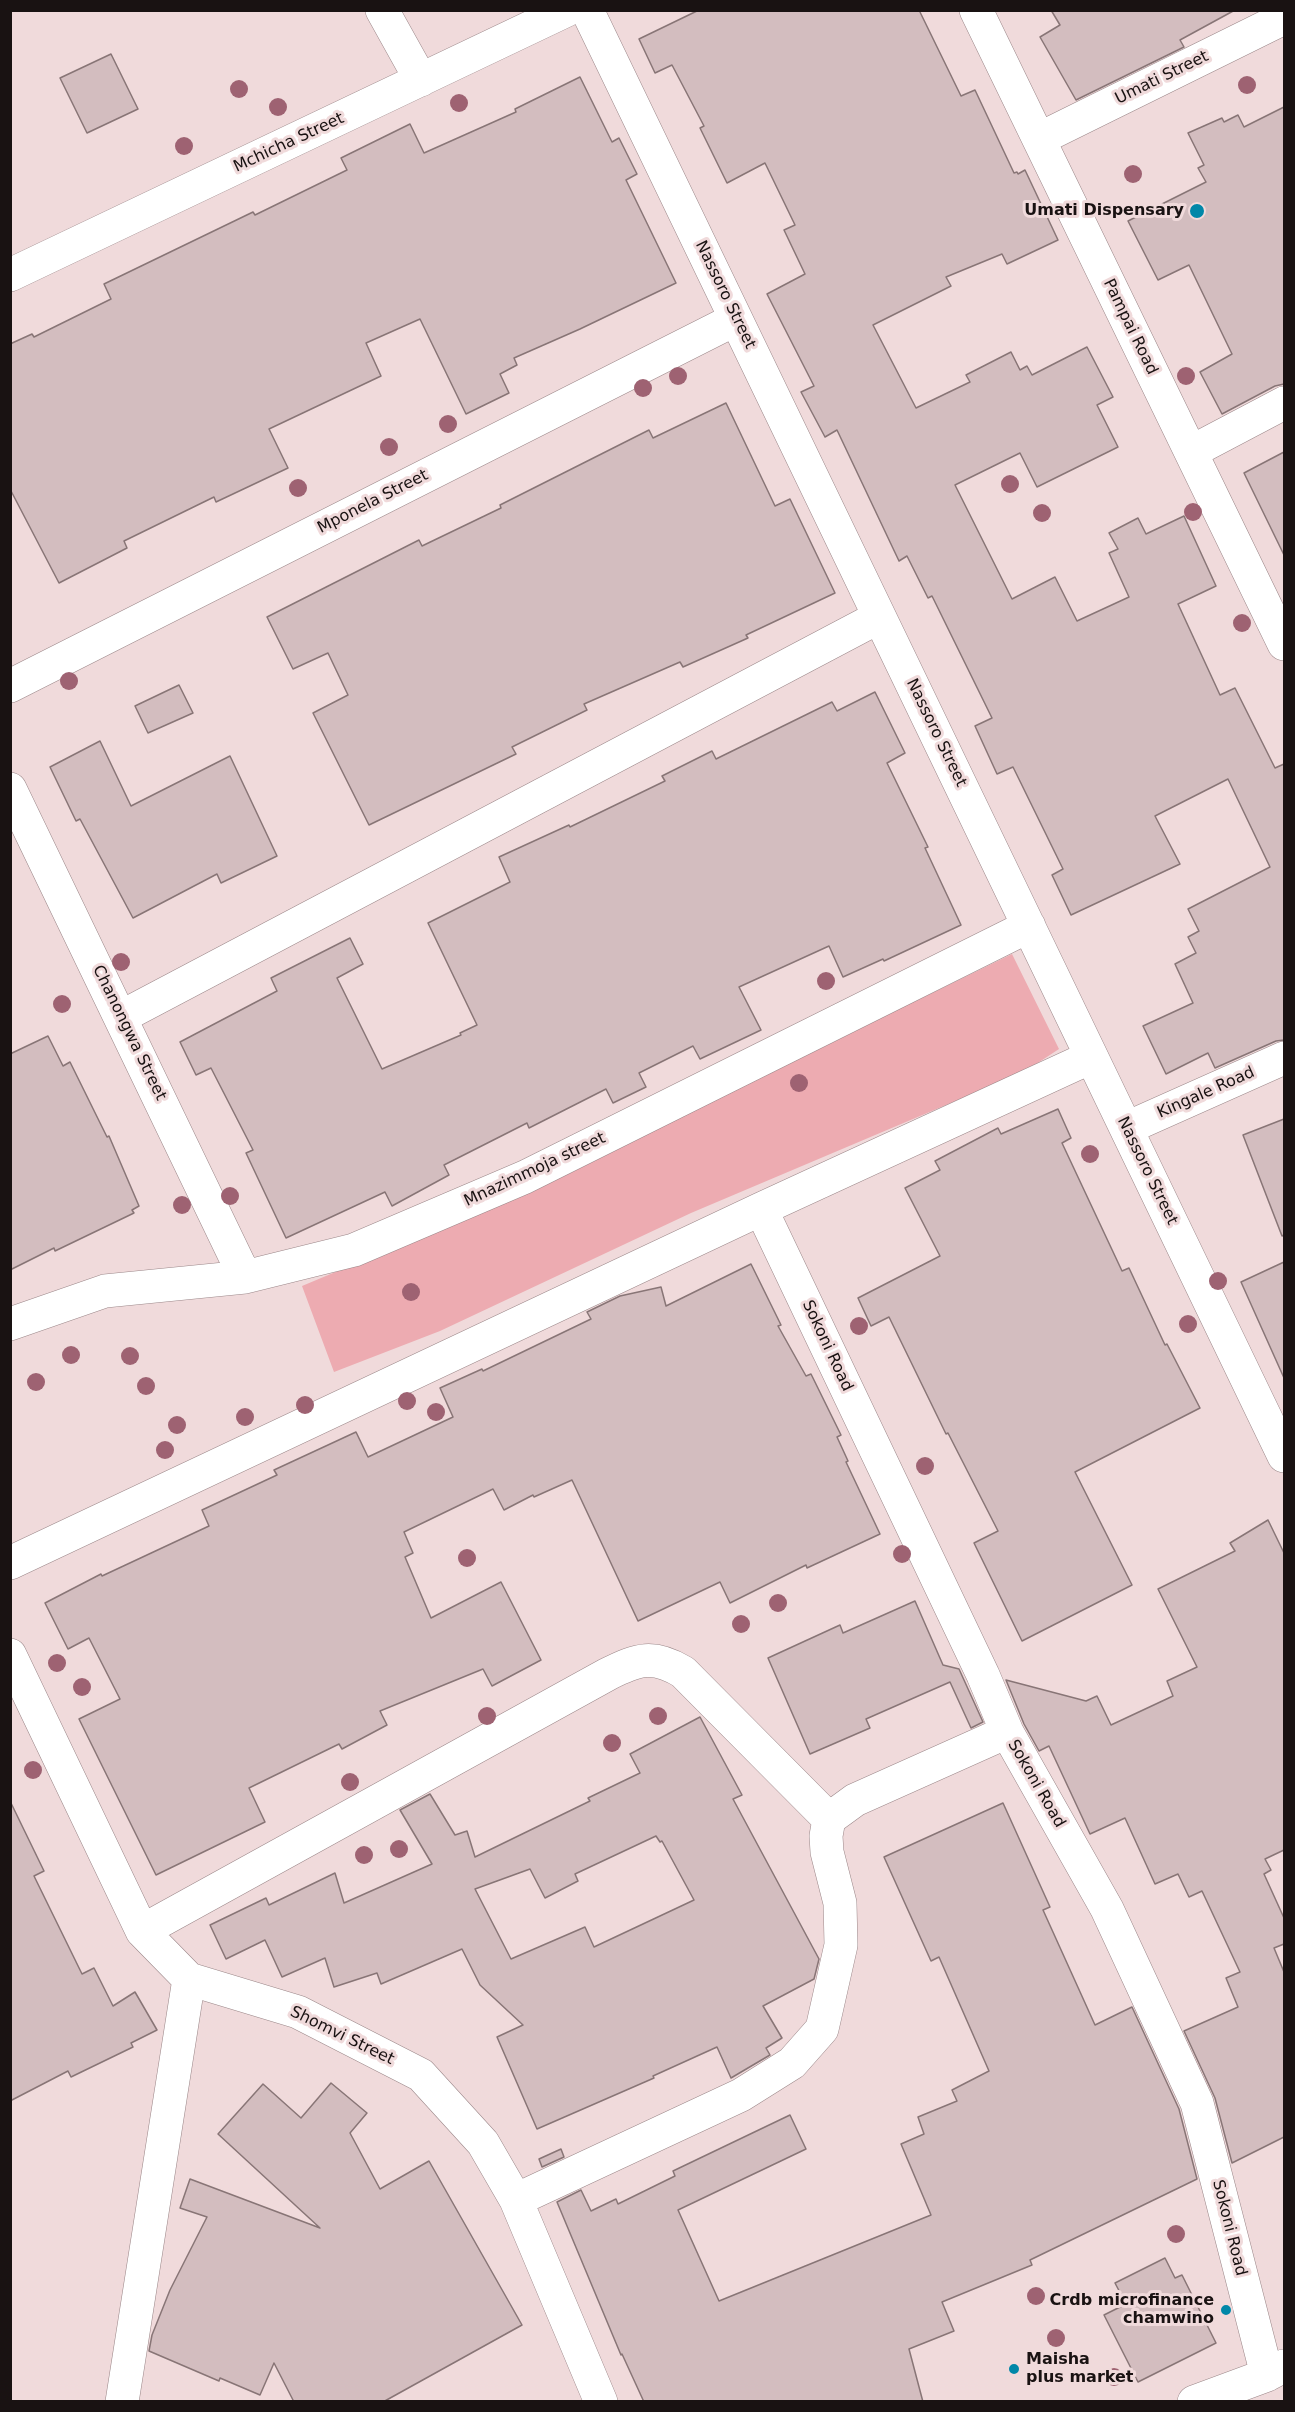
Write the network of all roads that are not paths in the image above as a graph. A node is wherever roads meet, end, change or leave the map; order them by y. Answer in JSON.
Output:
{"nodes":[{"id":1,"x":382,"y":10,"type":"edge"},
{"id":2,"x":567,"y":10,"type":"edge"},
{"id":3,"x":587,"y":10,"type":"edge"},
{"id":4,"x":976,"y":10,"type":"edge"},
{"id":5,"x":1284,"y":18,"type":"edge"},
{"id":6,"x":421,"y":80,"type":"junction"},
{"id":7,"x":1039,"y":139,"type":"junction"},
{"id":8,"x":10,"y":275,"type":"edge"},
{"id":9,"x":736,"y":319,"type":"junction"},
{"id":10,"x":1284,"y":403,"type":"edge"},
{"id":11,"x":1191,"y":453,"type":"junction"},
{"id":12,"x":879,"y":617,"type":"junction"},
{"id":13,"x":1284,"y":644,"type":"edge"},
{"id":14,"x":10,"y":686,"type":"edge"},
{"id":15,"x":10,"y":789,"type":"edge"},
{"id":16,"x":1029,"y":926,"type":"junction"},
{"id":17,"x":122,"y":1017,"type":"junction"},
{"id":18,"x":1091,"y":1056,"type":"junction"},
{"id":19,"x":1284,"y":1058,"type":"edge"},
{"id":20,"x":1127,"y":1128,"type":"junction"},
{"id":21,"x":761,"y":1209,"type":"junction"},
{"id":22,"x":245,"y":1277,"type":"junction"},
{"id":23,"x":10,"y":1324,"type":"edge"},
{"id":24,"x":1284,"y":1456,"type":"edge"},
{"id":25,"x":10,"y":1563,"type":"edge"},
{"id":26,"x":10,"y":1655,"type":"edge"},
{"id":27,"x":1007,"y":1732,"type":"junction"},
{"id":28,"x":829,"y":1819,"type":"junction"},
{"id":29,"x":142,"y":1931,"type":"junction"},
{"id":30,"x":189,"y":1979,"type":"junction"},
{"id":31,"x":516,"y":2200,"type":"junction"},
{"id":32,"x":1276,"y":2371,"type":"edge"},
{"id":33,"x":122,"y":2402,"type":"edge"},
{"id":34,"x":601,"y":2402,"type":"edge"},
{"id":35,"x":1194,"y":2402,"type":"edge"}],
"edges":[{"from":1,"to":6,"type":"street"},
{"from":2,"to":6,"type":"street","name":"Mchicha Street"},
{"from":3,"to":9,"type":"street","name":"Nassoro Street"},
{"from":4,"to":7,"type":"street","name":"Pampai Road"},
{"from":5,"to":7,"type":"street","name":"Umati Street"},
{"from":6,"to":8,"type":"street","name":"Mchicha Street"},
{"from":7,"to":11,"type":"street","name":"Pampai Road"},
{"from":9,"to":12,"type":"street","name":"Nassoro Street"},
{"from":9,"to":14,"type":"street","name":"Mponela Street"},
{"from":10,"to":11,"type":"street"},
{"from":11,"to":13,"type":"street","name":"Pampai Road"},
{"from":12,"to":16,"type":"street","name":"Nassoro Street"},
{"from":12,"to":17,"type":"street"},
{"from":15,"to":17,"type":"street","name":"Chanongwa Street"},
{"from":16,"to":18,"type":"street","name":"Nassoro Street"},
{"from":16,"to":22,"type":"street","name":"Mnazimmoja street"},
{"from":17,"to":22,"type":"street","name":"Chanongwa Street"},
{"from":18,"to":20,"type":"street","name":"Nassoro Street"},
{"from":18,"to":21,"type":"street"},
{"from":19,"to":20,"type":"street","name":"Kingale Road"},
{"from":20,"to":24,"type":"street","name":"Nassoro Street"},
{"from":21,"to":25,"type":"street"},
{"from":21,"to":27,"type":"street","name":"Sokoni Road"},
{"from":22,"to":23,"type":"street","name":"Mnazimmoja street"},
{"from":26,"to":29,"type":"street","name":"Shomvi Street"},
{"from":27,"to":28,"type":"street"},
{"from":27,"to":32,"type":"street","name":"Sokoni Road"},
{"from":28,"to":29,"type":"street"},
{"from":28,"to":31,"type":"street"},
{"from":29,"to":30,"type":"street","name":"Shomvi Street"},
{"from":30,"to":31,"type":"street","name":"Shomvi Street"},
{"from":30,"to":33,"type":"street"},
{"from":31,"to":34,"type":"street","name":"Shomvi Street"},
{"from":32,"to":35,"type":"street"}]}
